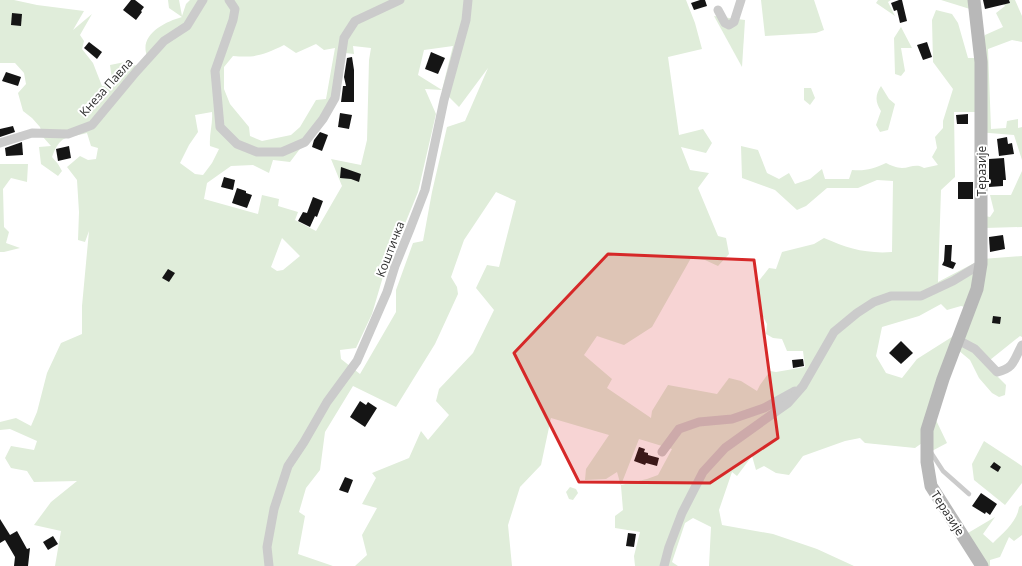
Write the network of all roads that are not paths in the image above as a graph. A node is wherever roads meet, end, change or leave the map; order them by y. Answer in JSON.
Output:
{"nodes":[{"id":1,"x":203,"y":0,"type":"edge"},
{"id":2,"x":229,"y":0,"type":"edge"},
{"id":3,"x":400,"y":0,"type":"edge"},
{"id":4,"x":468,"y":0,"type":"edge"},
{"id":5,"x":741,"y":0,"type":"edge"},
{"id":6,"x":974,"y":0,"type":"edge"},
{"id":7,"x":718,"y":10,"type":"dead end"},
{"id":8,"x":0,"y":143,"type":"edge"},
{"id":9,"x":980,"y":264,"type":"junction"},
{"id":10,"x":958,"y":340,"type":"junction"},
{"id":11,"x":1022,"y":345,"type":"edge"},
{"id":12,"x":803,"y":386,"type":"junction"},
{"id":13,"x":927,"y":446,"type":"junction"},
{"id":14,"x":662,"y":452,"type":"dead end"},
{"id":15,"x":969,"y":494,"type":"dead end"},
{"id":16,"x":269,"y":566,"type":"edge"},
{"id":17,"x":664,"y":566,"type":"edge"},
{"id":18,"x":982,"y":566,"type":"edge"}],
"edges":[{"from":1,"to":8,"type":"street","name":"Кнеза Павла"},
{"from":2,"to":3,"type":"street"},
{"from":4,"to":16,"type":"street","name":"Коштичка"},
{"from":5,"to":7,"type":"street"},
{"from":6,"to":9,"type":"street","name":"Теразије"},
{"from":9,"to":10,"type":"street","name":"Теразије"},
{"from":9,"to":12,"type":"street"},
{"from":10,"to":11,"type":"street"},
{"from":10,"to":13,"type":"street","name":"Теразије"},
{"from":12,"to":14,"type":"street"},
{"from":12,"to":17,"type":"street"},
{"from":13,"to":15,"type":"lane"},
{"from":13,"to":18,"type":"street","name":"Теразије"}]}
